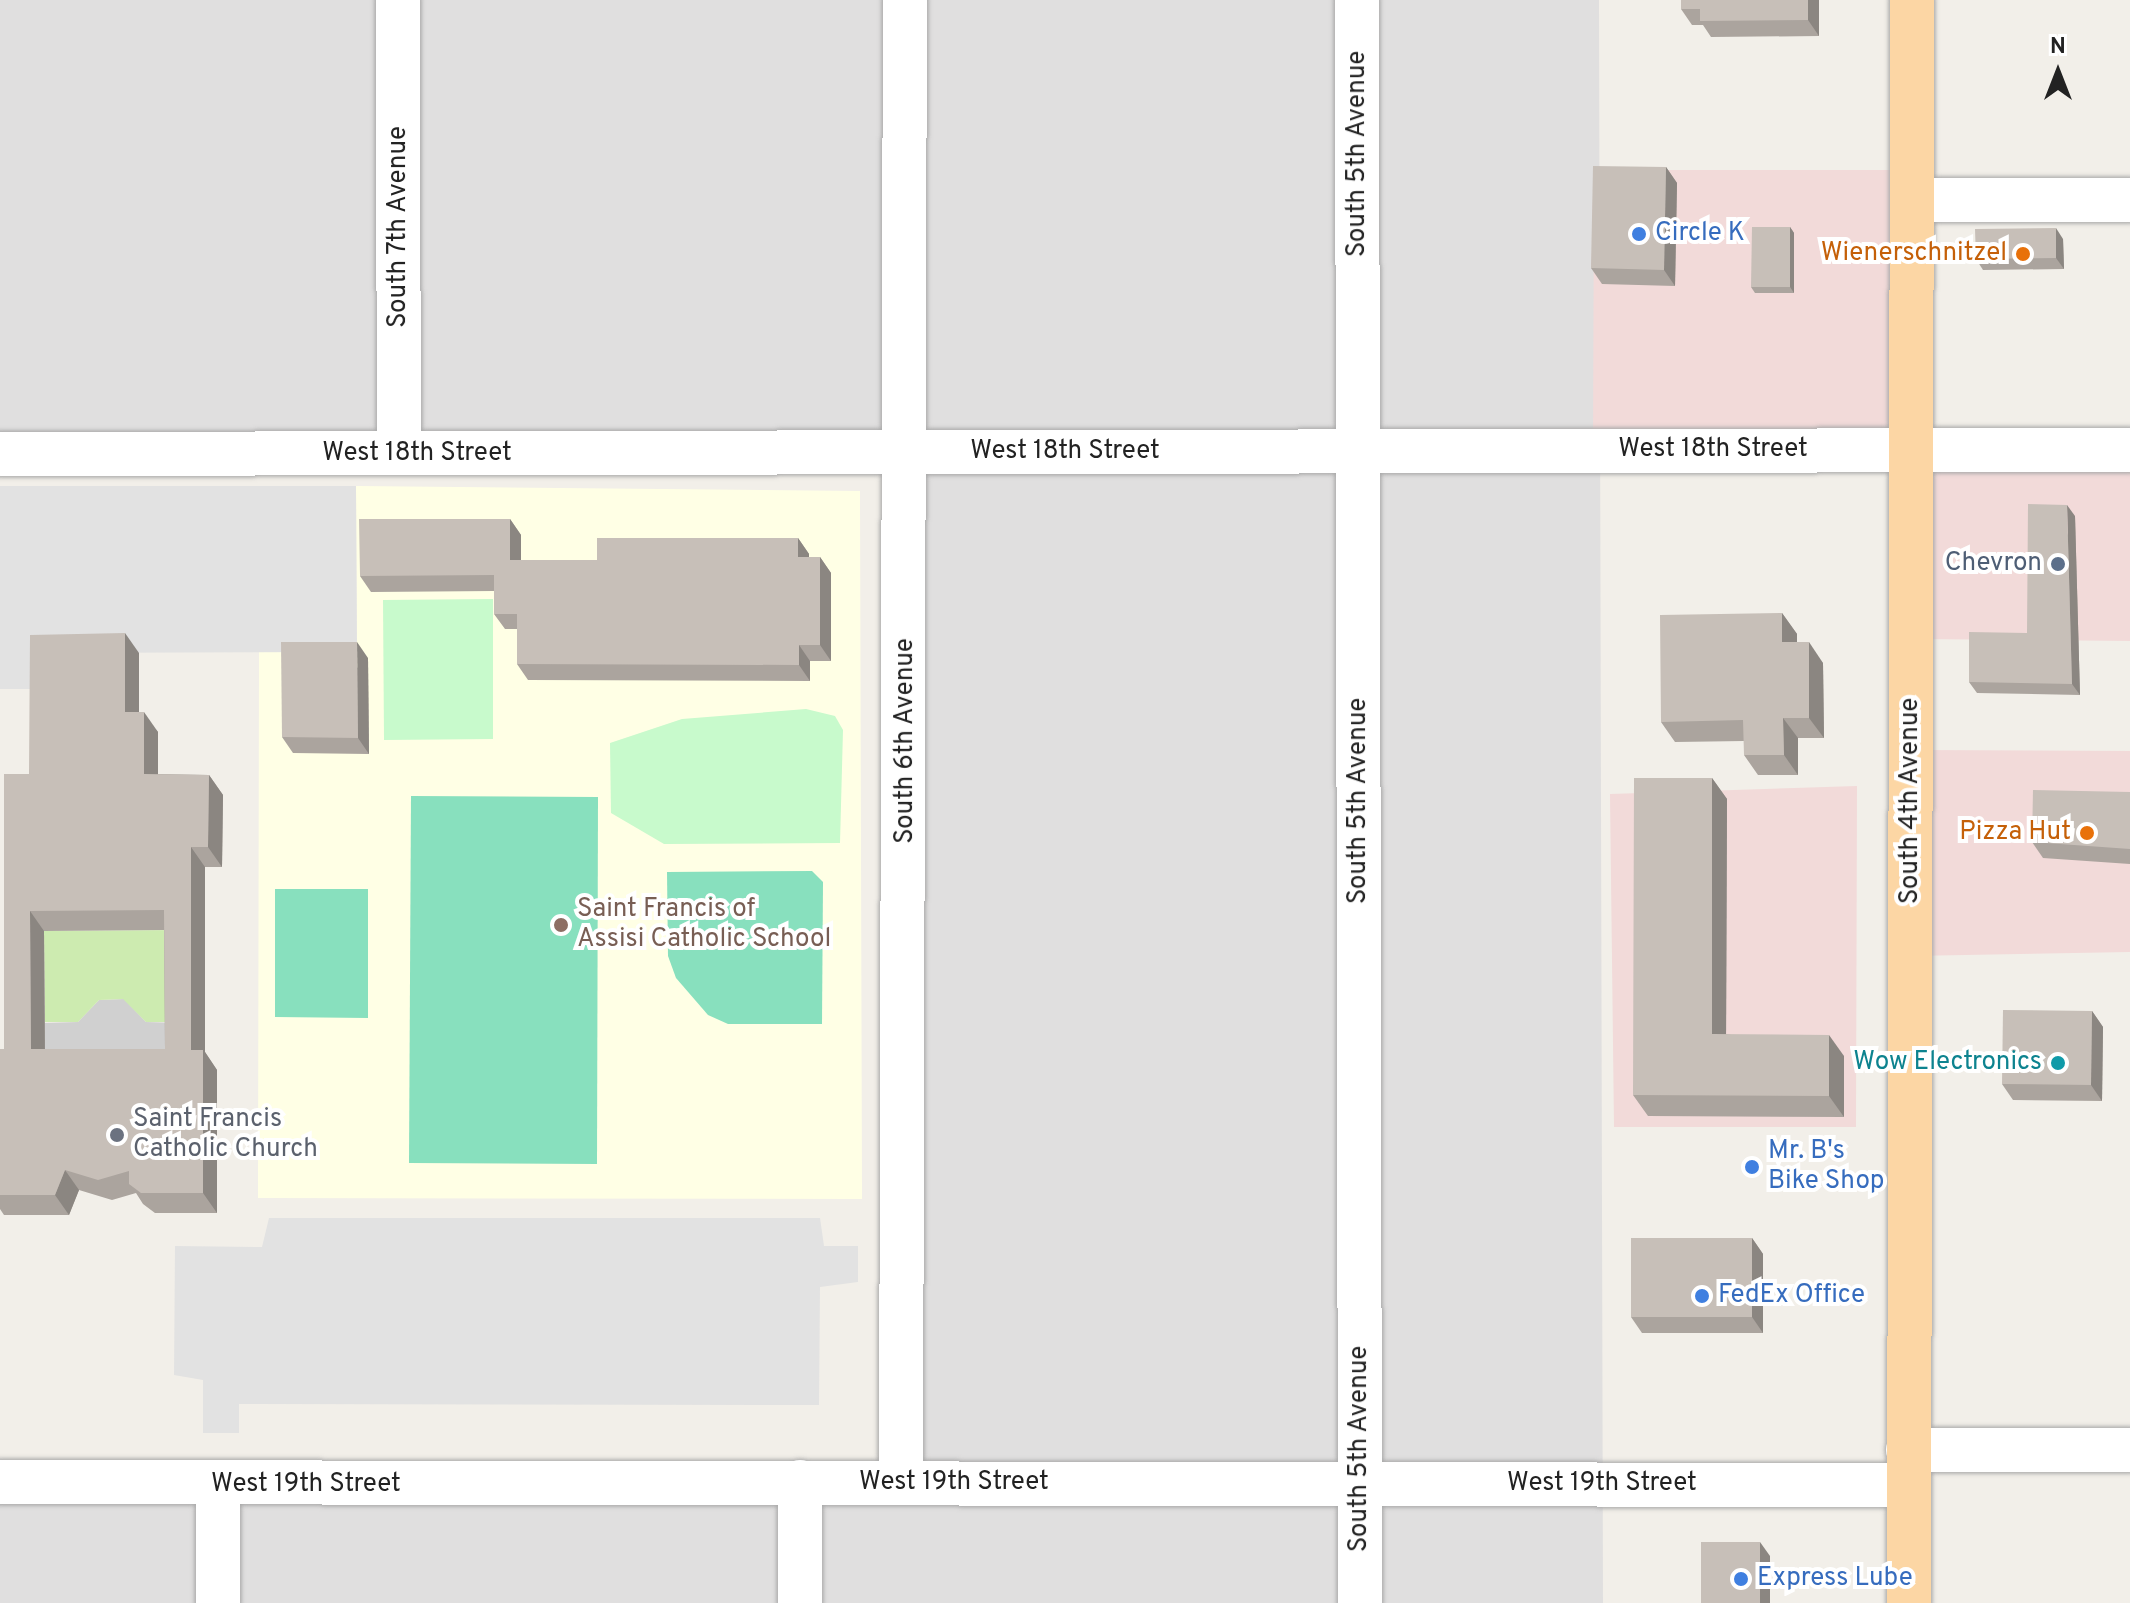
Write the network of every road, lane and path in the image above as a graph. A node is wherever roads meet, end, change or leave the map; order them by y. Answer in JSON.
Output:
{"nodes":[{"id":1,"x":398,"y":0,"type":"edge"},
{"id":2,"x":905,"y":0,"type":"edge"},
{"id":3,"x":1357,"y":0,"type":"edge"},
{"id":4,"x":1912,"y":0,"type":"edge"},
{"id":5,"x":1913,"y":200,"type":"junction"},
{"id":6,"x":2130,"y":200,"type":"edge"},
{"id":7,"x":1913,"y":450,"type":"junction"},
{"id":8,"x":2130,"y":450,"type":"edge"},
{"id":9,"x":1359,"y":451,"type":"junction"},
{"id":10,"x":907,"y":452,"type":"junction"},
{"id":11,"x":399,"y":453,"type":"junction"},
{"id":12,"x":0,"y":454,"type":"edge"},
{"id":13,"x":2130,"y":1450,"type":"edge"},
{"id":14,"x":1908,"y":1468,"type":"junction"},
{"id":15,"x":0,"y":1482,"type":"edge"},
{"id":16,"x":800,"y":1482,"type":"junction"},
{"id":17,"x":901,"y":1483,"type":"junction"},
{"id":18,"x":1360,"y":1483,"type":"junction"},
{"id":19,"x":218,"y":1485,"type":"junction"},
{"id":20,"x":218,"y":1603,"type":"edge"},
{"id":21,"x":800,"y":1603,"type":"edge"},
{"id":22,"x":1360,"y":1603,"type":"edge"},
{"id":23,"x":1909,"y":1603,"type":"edge"}],
"edges":[{"from":1,"to":11,"type":"street","name":"South 7th Avenue"},
{"from":2,"to":10,"type":"street","name":"South 6th Avenue"},
{"from":3,"to":9,"type":"street","name":"South 5th Avenue"},
{"from":4,"to":5,"type":"main road","name":"South 4th Avenue"},
{"from":5,"to":6,"type":"street"},
{"from":5,"to":7,"type":"main road","name":"South 4th Avenue"},
{"from":7,"to":8,"type":"street","name":"West 18th Street"},
{"from":7,"to":9,"type":"street","name":"West 18th Street"},
{"from":7,"to":14,"type":"main road","name":"South 4th Avenue"},
{"from":9,"to":10,"type":"street","name":"West 18th Street"},
{"from":9,"to":18,"type":"street","name":"South 5th Avenue"},
{"from":10,"to":11,"type":"street","name":"West 18th Street"},
{"from":10,"to":17,"type":"street","name":"South 6th Avenue"},
{"from":11,"to":12,"type":"street","name":"West 18th Street"},
{"from":13,"to":14,"type":"street","name":"West 19th Street"},
{"from":14,"to":18,"type":"street","name":"West 19th Street"},
{"from":14,"to":23,"type":"main road","name":"South 4th Avenue"},
{"from":15,"to":19,"type":"street","name":"West 19th Street"},
{"from":16,"to":17,"type":"street","name":"West 19th Street"},
{"from":16,"to":19,"type":"street","name":"West 19th Street"},
{"from":16,"to":21,"type":"street"},
{"from":17,"to":18,"type":"street","name":"West 19th Street"},
{"from":18,"to":22,"type":"street","name":"South 5th Avenue"},
{"from":19,"to":20,"type":"street"}]}
